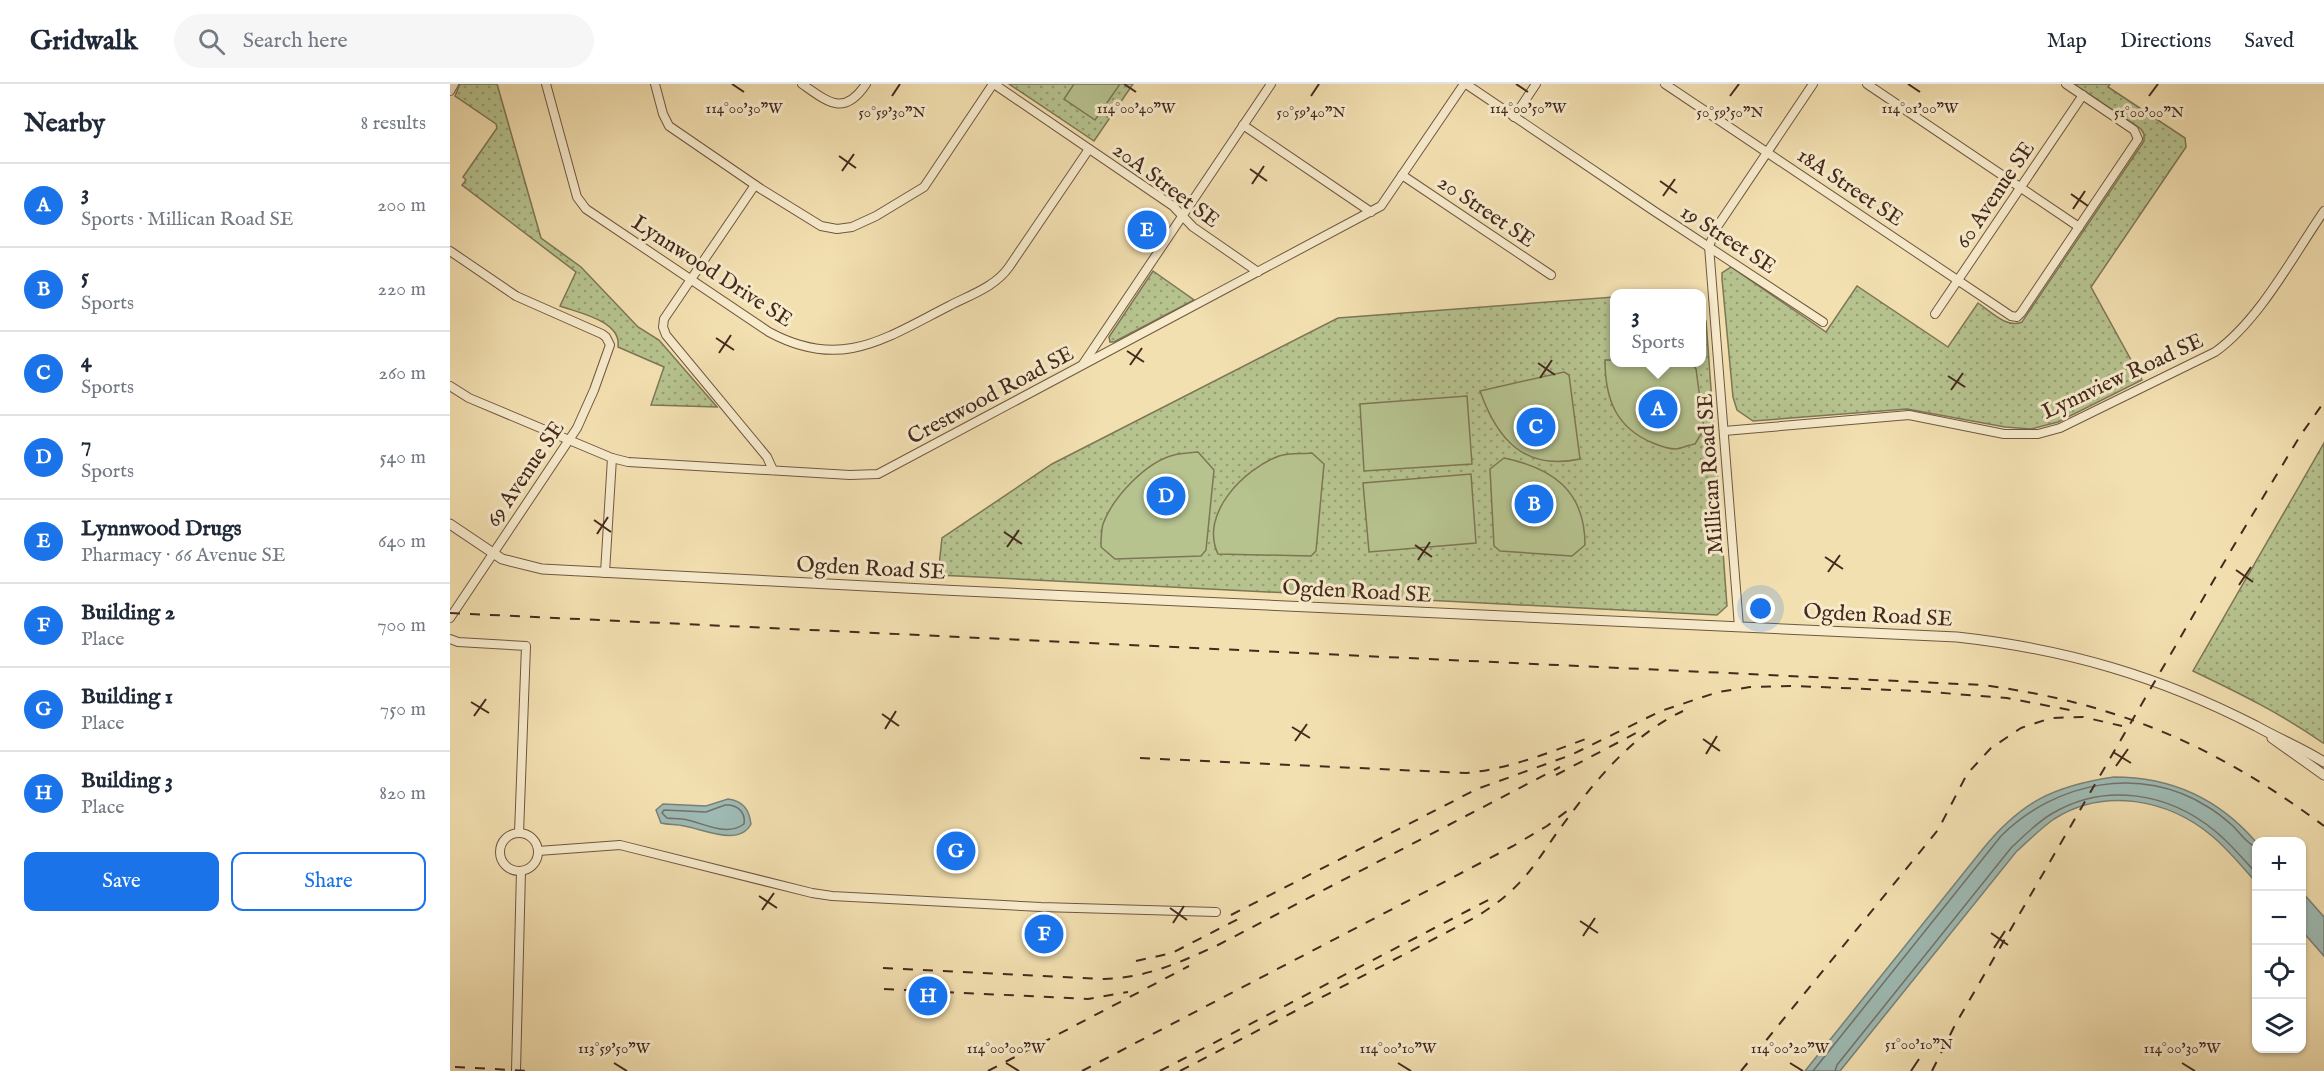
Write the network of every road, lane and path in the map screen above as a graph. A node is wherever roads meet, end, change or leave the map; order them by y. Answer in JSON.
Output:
{"nodes":[{"id":1,"x":454,"y":84,"type":"edge"},
{"id":2,"x":546,"y":84,"type":"edge"},
{"id":3,"x":655,"y":84,"type":"edge"},
{"id":4,"x":802,"y":84,"type":"edge"},
{"id":5,"x":866,"y":84,"type":"edge"},
{"id":6,"x":994,"y":84,"type":"edge"},
{"id":7,"x":1271,"y":84,"type":"edge"},
{"id":8,"x":1465,"y":84,"type":"edge"},
{"id":9,"x":1536,"y":84,"type":"edge"},
{"id":10,"x":1665,"y":84,"type":"edge"},
{"id":11,"x":1813,"y":84,"type":"edge"},
{"id":12,"x":1866,"y":84,"type":"edge"},
{"id":13,"x":2066,"y":84,"type":"edge"},
{"id":14,"x":450,"y":91,"type":"edge"},
{"id":15,"x":2083,"y":95,"type":"junction"},
{"id":16,"x":1514,"y":117,"type":"junction"},
{"id":17,"x":1243,"y":125,"type":"junction"},
{"id":18,"x":1089,"y":149,"type":"junction"},
{"id":19,"x":1767,"y":152,"type":"junction"},
{"id":20,"x":1402,"y":175,"type":"junction"},
{"id":21,"x":755,"y":184,"type":"junction"},
{"id":22,"x":2020,"y":188,"type":"junction"},
{"id":23,"x":2324,"y":211,"type":"edge"},
{"id":24,"x":1371,"y":212,"type":"junction"},
{"id":25,"x":1182,"y":216,"type":"junction"},
{"id":26,"x":2079,"y":227,"type":"junction"},
{"id":27,"x":1709,"y":246,"type":"junction"},
{"id":28,"x":450,"y":251,"type":"edge"},
{"id":29,"x":1258,"y":272,"type":"junction"},
{"id":30,"x":1551,"y":275,"type":"dead end"},
{"id":31,"x":691,"y":279,"type":"junction"},
{"id":32,"x":1958,"y":280,"type":"junction"},
{"id":33,"x":1935,"y":314,"type":"dead end"},
{"id":34,"x":1823,"y":322,"type":"dead end"},
{"id":35,"x":1083,"y":365,"type":"junction"},
{"id":36,"x":450,"y":386,"type":"edge"},
{"id":37,"x":1724,"y":431,"type":"junction"},
{"id":38,"x":569,"y":439,"type":"junction"},
{"id":39,"x":612,"y":458,"type":"junction"},
{"id":40,"x":773,"y":471,"type":"junction"},
{"id":41,"x":450,"y":524,"type":"edge"},
{"id":42,"x":492,"y":553,"type":"junction"},
{"id":43,"x":604,"y":573,"type":"junction"},
{"id":44,"x":450,"y":618,"type":"edge"},
{"id":45,"x":1739,"y":627,"type":"junction"},
{"id":46,"x":450,"y":639,"type":"edge"},
{"id":47,"x":2258,"y":728,"type":"junction"},
{"id":48,"x":2324,"y":762,"type":"edge"},
{"id":49,"x":2324,"y":775,"type":"edge"},
{"id":50,"x":519,"y":833,"type":"junction"},
{"id":51,"x":538,"y":851,"type":"junction"},
{"id":52,"x":521,"y":871,"type":"junction"},
{"id":53,"x":1216,"y":912,"type":"dead end"},
{"id":54,"x":516,"y":1071,"type":"edge"}],
"edges":[{"from":1,"to":14,"type":"street"},
{"from":2,"to":31,"type":"street","name":"Lynnwood Drive SE"},
{"from":3,"to":21,"type":"street"},
{"from":4,"to":5,"type":"street"},
{"from":6,"to":18,"type":"street","name":"20A Street SE"},
{"from":6,"to":21,"type":"street"},
{"from":7,"to":17,"type":"street"},
{"from":8,"to":16,"type":"street","name":"19 Street SE"},
{"from":8,"to":20,"type":"street","name":"Crestwood Road SE"},
{"from":9,"to":16,"type":"street"},
{"from":10,"to":19,"type":"street","name":"18A Street SE"},
{"from":11,"to":19,"type":"street"},
{"from":12,"to":22,"type":"street"},
{"from":13,"to":15,"type":"street"},
{"from":15,"to":22,"type":"street","name":"60 Avenue SE"},
{"from":15,"to":26,"type":"street"},
{"from":16,"to":27,"type":"street","name":"19 Street SE"},
{"from":17,"to":24,"type":"street"},
{"from":17,"to":25,"type":"street"},
{"from":18,"to":25,"type":"street","name":"20A Street SE"},
{"from":18,"to":31,"type":"street","name":"Lynnwood Drive SE"},
{"from":19,"to":27,"type":"street"},
{"from":19,"to":32,"type":"street","name":"18A Street SE"},
{"from":20,"to":24,"type":"street","name":"Crestwood Road SE"},
{"from":20,"to":30,"type":"street","name":"20 Street SE"},
{"from":21,"to":31,"type":"street"},
{"from":22,"to":26,"type":"street"},
{"from":22,"to":32,"type":"street","name":"60 Avenue SE"},
{"from":23,"to":37,"type":"street","name":"Lynnview Road SE"},
{"from":24,"to":29,"type":"street","name":"Crestwood Road SE"},
{"from":25,"to":29,"type":"street","name":"20A Street SE"},
{"from":25,"to":35,"type":"street"},
{"from":26,"to":32,"type":"street","name":"18A Street SE"},
{"from":27,"to":34,"type":"street","name":"19 Street SE"},
{"from":27,"to":37,"type":"street","name":"Millican Road SE"},
{"from":28,"to":38,"type":"street","name":"69 Avenue SE"},
{"from":29,"to":35,"type":"street","name":"Crestwood Road SE"},
{"from":31,"to":40,"type":"street"},
{"from":32,"to":33,"type":"street","name":"60 Avenue SE"},
{"from":35,"to":40,"type":"street","name":"Crestwood Road SE"},
{"from":36,"to":38,"type":"street","name":"Crestwood Road SE"},
{"from":37,"to":45,"type":"street","name":"Millican Road SE"},
{"from":38,"to":39,"type":"street","name":"Crestwood Road SE"},
{"from":38,"to":42,"type":"street","name":"69 Avenue SE"},
{"from":39,"to":40,"type":"street","name":"Crestwood Road SE"},
{"from":39,"to":43,"type":"street"},
{"from":41,"to":42,"type":"street","name":"Ogden Road SE"},
{"from":42,"to":43,"type":"street","name":"Ogden Road SE"},
{"from":42,"to":44,"type":"street","name":"69 Avenue SE"},
{"from":43,"to":45,"type":"street","name":"Ogden Road SE"},
{"from":45,"to":47,"type":"street","name":"Ogden Road SE"},
{"from":46,"to":50,"type":"street"},
{"from":47,"to":48,"type":"street","name":"Ogden Road SE"},
{"from":47,"to":49,"type":"street","name":"Ogden Road SE"},
{"from":50,"to":51,"type":"street"},
{"from":50,"to":52,"type":"street"},
{"from":51,"to":52,"type":"street"},
{"from":51,"to":53,"type":"street"},
{"from":52,"to":54,"type":"street"}]}
